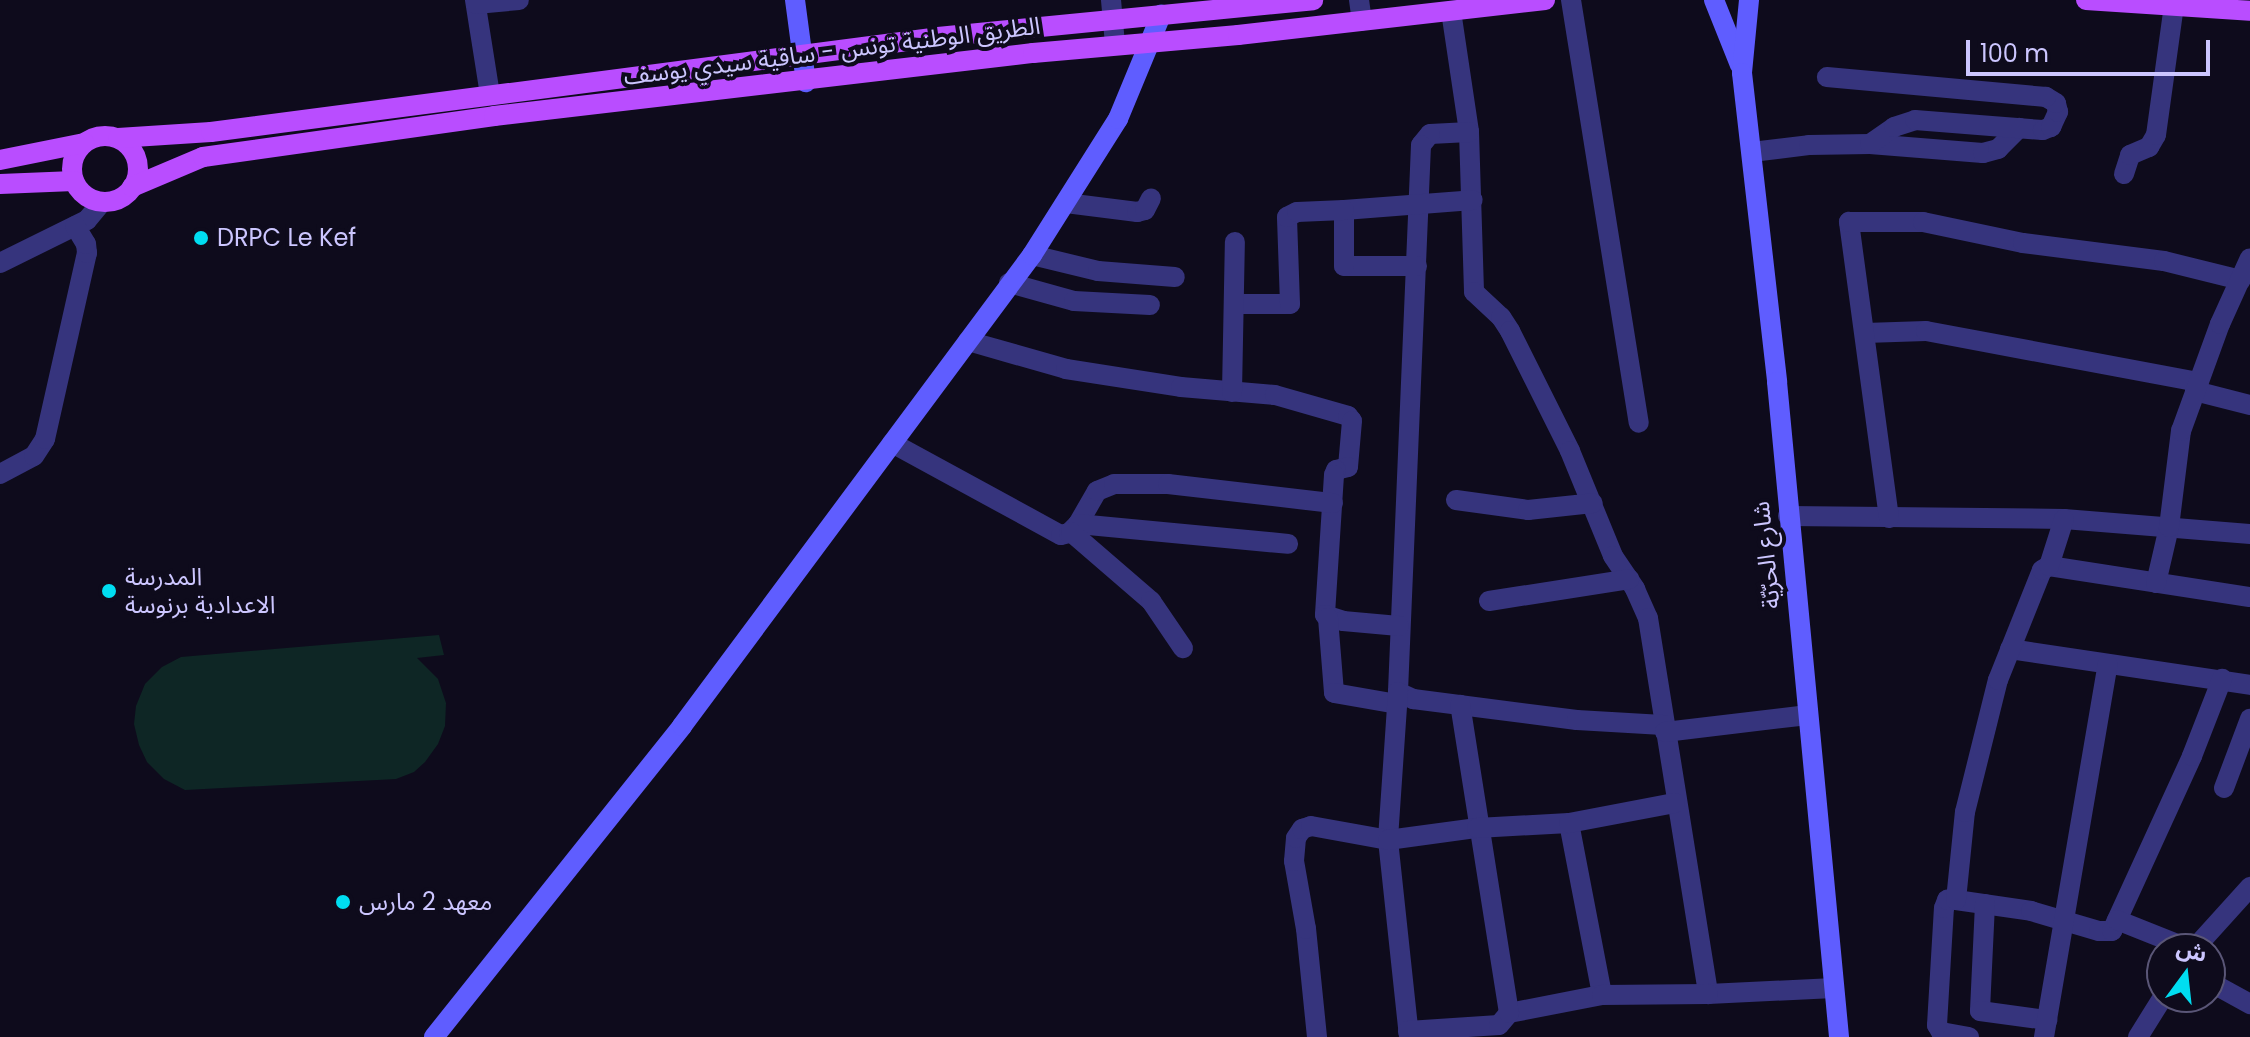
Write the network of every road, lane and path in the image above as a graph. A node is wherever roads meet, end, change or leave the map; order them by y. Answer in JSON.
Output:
{"nodes":[{"id":1,"x":519,"y":0,"type":"edge"},
{"id":2,"x":795,"y":0,"type":"edge"},
{"id":3,"x":1313,"y":0,"type":"edge"},
{"id":4,"x":1359,"y":0,"type":"edge"},
{"id":5,"x":1545,"y":0,"type":"edge"},
{"id":6,"x":1571,"y":0,"type":"edge"},
{"id":7,"x":1714,"y":0,"type":"edge"},
{"id":8,"x":1749,"y":0,"type":"edge"},
{"id":9,"x":2086,"y":0,"type":"edge"},
{"id":10,"x":475,"y":2,"type":"edge"},
{"id":11,"x":1258,"y":3,"type":"edge"},
{"id":12,"x":2174,"y":6,"type":"junction"},
{"id":13,"x":1112,"y":10,"type":"edge"},
{"id":14,"x":1451,"y":11,"type":"junction"},
{"id":15,"x":2250,"y":11,"type":"edge"},
{"id":16,"x":1161,"y":15,"type":"junction"},
{"id":17,"x":1362,"y":21,"type":"junction"},
{"id":18,"x":1151,"y":42,"type":"junction"},
{"id":19,"x":1115,"y":44,"type":"junction"},
{"id":20,"x":802,"y":55,"type":"junction"},
{"id":21,"x":1742,"y":69,"type":"junction"},
{"id":22,"x":1827,"y":77,"type":"dead end"},
{"id":23,"x":806,"y":82,"type":"junction"},
{"id":24,"x":490,"y":95,"type":"junction"},
{"id":25,"x":2019,"y":128,"type":"junction"},
{"id":26,"x":1469,"y":132,"type":"junction"},
{"id":27,"x":118,"y":138,"type":"junction"},
{"id":28,"x":84,"y":143,"type":"junction"},
{"id":29,"x":1870,"y":144,"type":"junction"},
{"id":30,"x":1752,"y":152,"type":"junction"},
{"id":31,"x":0,"y":160,"type":"edge"},
{"id":32,"x":2124,"y":174,"type":"dead end"},
{"id":33,"x":0,"y":184,"type":"edge"},
{"id":34,"x":132,"y":187,"type":"junction"},
{"id":35,"x":88,"y":193,"type":"junction"},
{"id":36,"x":1151,"y":198,"type":"dead end"},
{"id":37,"x":1473,"y":200,"type":"junction"},
{"id":38,"x":1066,"y":203,"type":"junction"},
{"id":39,"x":1419,"y":204,"type":"junction"},
{"id":40,"x":1344,"y":210,"type":"junction"},
{"id":41,"x":78,"y":224,"type":"junction"},
{"id":42,"x":1235,"y":242,"type":"dead end"},
{"id":43,"x":1032,"y":255,"type":"junction"},
{"id":44,"x":2250,"y":258,"type":"edge"},
{"id":45,"x":0,"y":263,"type":"edge"},
{"id":46,"x":1417,"y":266,"type":"junction"},
{"id":47,"x":1175,"y":277,"type":"dead end"},
{"id":48,"x":1009,"y":283,"type":"junction"},
{"id":49,"x":2243,"y":287,"type":"edge"},
{"id":50,"x":1234,"y":304,"type":"junction"},
{"id":51,"x":1150,"y":305,"type":"dead end"},
{"id":52,"x":1865,"y":333,"type":"junction"},
{"id":53,"x":968,"y":341,"type":"junction"},
{"id":54,"x":2197,"y":386,"type":"junction"},
{"id":55,"x":1232,"y":392,"type":"junction"},
{"id":56,"x":2250,"y":405,"type":"edge"},
{"id":57,"x":1639,"y":423,"type":"dead end"},
{"id":58,"x":892,"y":443,"type":"junction"},
{"id":59,"x":0,"y":474,"type":"edge"},
{"id":60,"x":1456,"y":500,"type":"dead end"},
{"id":61,"x":1333,"y":503,"type":"junction"},
{"id":62,"x":1593,"y":503,"type":"junction"},
{"id":63,"x":1788,"y":516,"type":"junction"},
{"id":64,"x":1889,"y":518,"type":"junction"},
{"id":65,"x":2064,"y":519,"type":"junction"},
{"id":66,"x":2169,"y":527,"type":"junction"},
{"id":67,"x":1075,"y":528,"type":"junction"},
{"id":68,"x":2250,"y":534,"type":"edge"},
{"id":69,"x":1288,"y":544,"type":"dead end"},
{"id":70,"x":2049,"y":566,"type":"junction"},
{"id":71,"x":1629,"y":579,"type":"junction"},
{"id":72,"x":2156,"y":583,"type":"junction"},
{"id":73,"x":2250,"y":597,"type":"edge"},
{"id":74,"x":1489,"y":601,"type":"dead end"},
{"id":75,"x":1328,"y":618,"type":"junction"},
{"id":76,"x":1399,"y":626,"type":"junction"},
{"id":77,"x":1183,"y":648,"type":"dead end"},
{"id":78,"x":2010,"y":649,"type":"junction"},
{"id":79,"x":2108,"y":664,"type":"junction"},
{"id":80,"x":2222,"y":679,"type":"junction"},
{"id":81,"x":2250,"y":685,"type":"edge"},
{"id":82,"x":1397,"y":698,"type":"junction"},
{"id":83,"x":1460,"y":705,"type":"junction"},
{"id":84,"x":1808,"y":715,"type":"junction"},
{"id":85,"x":2250,"y":719,"type":"edge"},
{"id":86,"x":1664,"y":728,"type":"junction"},
{"id":87,"x":2224,"y":788,"type":"dead end"},
{"id":88,"x":1675,"y":803,"type":"junction"},
{"id":89,"x":1569,"y":823,"type":"junction"},
{"id":90,"x":1477,"y":828,"type":"junction"},
{"id":91,"x":1388,"y":840,"type":"junction"},
{"id":92,"x":2250,"y":887,"type":"edge"},
{"id":93,"x":1956,"y":900,"type":"junction"},
{"id":94,"x":1985,"y":904,"type":"junction"},
{"id":95,"x":2066,"y":919,"type":"junction"},
{"id":96,"x":2117,"y":920,"type":"junction"},
{"id":97,"x":2151,"y":933,"type":"edge"},
{"id":98,"x":2207,"y":933,"type":"edge"},
{"id":99,"x":1834,"y":988,"type":"junction"},
{"id":100,"x":2226,"y":991,"type":"edge"},
{"id":101,"x":1708,"y":994,"type":"junction"},
{"id":102,"x":1602,"y":995,"type":"junction"},
{"id":103,"x":2250,"y":1004,"type":"edge"},
{"id":104,"x":1980,"y":1011,"type":"junction"},
{"id":105,"x":1509,"y":1013,"type":"junction"},
{"id":106,"x":2153,"y":1013,"type":"edge"},
{"id":107,"x":2046,"y":1028,"type":"edge"},
{"id":108,"x":1408,"y":1034,"type":"edge"},
{"id":109,"x":1969,"y":1036,"type":"edge"},
{"id":110,"x":434,"y":1037,"type":"edge"},
{"id":111,"x":1317,"y":1037,"type":"edge"},
{"id":112,"x":1839,"y":1037,"type":"edge"},
{"id":113,"x":2138,"y":1037,"type":"edge"}],
"edges":[{"from":1,"to":10,"type":"street"},
{"from":2,"to":20,"type":"street"},
{"from":3,"to":11,"type":"main road","name":"الطريق الوطنية تونس - ساقية سيدي يوسف"},
{"from":4,"to":17,"type":"street"},
{"from":5,"to":14,"type":"main road","name":"الطريق الوطنية تونس - ساقية سيدي يوسف"},
{"from":6,"to":57,"type":"street"},
{"from":7,"to":21,"type":"street","name":"شارع الحرّيّة"},
{"from":8,"to":21,"type":"street","name":"شارع الحرّيّة"},
{"from":9,"to":12,"type":"main road"},
{"from":10,"to":24,"type":"street"},
{"from":11,"to":16,"type":"main road","name":"الطريق الوطنية تونس - ساقية سيدي يوسف"},
{"from":12,"to":15,"type":"main road"},
{"from":12,"to":32,"type":"street"},
{"from":13,"to":16,"type":"main road","name":"الطريق الوطنية تونس - ساقية سيدي يوسف"},
{"from":13,"to":19,"type":"street"},
{"from":13,"to":20,"type":"main road","name":"الطريق الوطنية تونس - ساقية سيدي يوسف"},
{"from":14,"to":17,"type":"main road","name":"الطريق الوطنية تونس - ساقية سيدي يوسف"},
{"from":14,"to":26,"type":"street"},
{"from":16,"to":18,"type":"street"},
{"from":17,"to":18,"type":"main road","name":"الطريق الوطنية تونس - ساقية سيدي يوسف"},
{"from":18,"to":19,"type":"main road","name":"الطريق الوطنية تونس - ساقية سيدي يوسف"},
{"from":18,"to":38,"type":"street"},
{"from":19,"to":23,"type":"main road","name":"الطريق الوطنية تونس - ساقية سيدي يوسف"},
{"from":20,"to":23,"type":"street"},
{"from":20,"to":24,"type":"main road","name":"الطريق الوطنية تونس - ساقية سيدي يوسف"},
{"from":21,"to":30,"type":"street","name":"شارع الحرّيّة"},
{"from":22,"to":25,"type":"street"},
{"from":23,"to":34,"type":"main road","name":"الطريق الوطنية تونس - ساقية سيدي يوسف"},
{"from":24,"to":27,"type":"main road","name":"الطريق الوطنية تونس - ساقية سيدي يوسف"},
{"from":25,"to":29,"type":"street"},
{"from":25,"to":29,"type":"street"},
{"from":26,"to":37,"type":"street"},
{"from":26,"to":39,"type":"street"},
{"from":27,"to":28,"type":"main road"},
{"from":27,"to":34,"type":"main road"},
{"from":28,"to":31,"type":"main road"},
{"from":28,"to":35,"type":"main road"},
{"from":29,"to":30,"type":"street"},
{"from":30,"to":63,"type":"street","name":"شارع الحرّيّة"},
{"from":33,"to":35,"type":"main road"},
{"from":34,"to":35,"type":"main road"},
{"from":35,"to":41,"type":"street"},
{"from":36,"to":38,"type":"street"},
{"from":37,"to":39,"type":"street"},
{"from":37,"to":62,"type":"street"},
{"from":38,"to":43,"type":"street"},
{"from":39,"to":40,"type":"street"},
{"from":39,"to":46,"type":"street"},
{"from":40,"to":46,"type":"street"},
{"from":40,"to":50,"type":"street"},
{"from":41,"to":45,"type":"street"},
{"from":41,"to":59,"type":"street"},
{"from":42,"to":50,"type":"street"},
{"from":43,"to":47,"type":"street"},
{"from":43,"to":48,"type":"street"},
{"from":44,"to":49,"type":"street"},
{"from":46,"to":76,"type":"street"},
{"from":48,"to":51,"type":"street"},
{"from":48,"to":53,"type":"street"},
{"from":49,"to":52,"type":"street"},
{"from":49,"to":54,"type":"street"},
{"from":50,"to":55,"type":"street"},
{"from":52,"to":54,"type":"street"},
{"from":52,"to":64,"type":"street"},
{"from":53,"to":55,"type":"street"},
{"from":53,"to":58,"type":"street"},
{"from":54,"to":56,"type":"street"},
{"from":54,"to":66,"type":"street"},
{"from":55,"to":61,"type":"street"},
{"from":58,"to":67,"type":"street"},
{"from":58,"to":110,"type":"street"},
{"from":60,"to":62,"type":"street"},
{"from":61,"to":67,"type":"street"},
{"from":61,"to":75,"type":"street"},
{"from":62,"to":71,"type":"street"},
{"from":63,"to":64,"type":"street"},
{"from":63,"to":84,"type":"street","name":"شارع الحرّيّة"},
{"from":64,"to":65,"type":"street"},
{"from":65,"to":66,"type":"street"},
{"from":65,"to":70,"type":"street"},
{"from":66,"to":68,"type":"street"},
{"from":66,"to":72,"type":"street"},
{"from":67,"to":69,"type":"street"},
{"from":67,"to":77,"type":"street"},
{"from":70,"to":72,"type":"street"},
{"from":70,"to":78,"type":"street"},
{"from":71,"to":74,"type":"street"},
{"from":71,"to":86,"type":"street"},
{"from":72,"to":73,"type":"street"},
{"from":75,"to":76,"type":"street"},
{"from":75,"to":82,"type":"street"},
{"from":76,"to":82,"type":"street"},
{"from":78,"to":79,"type":"street"},
{"from":78,"to":93,"type":"street"},
{"from":79,"to":80,"type":"street"},
{"from":79,"to":95,"type":"street"},
{"from":80,"to":81,"type":"street"},
{"from":80,"to":96,"type":"street"},
{"from":82,"to":83,"type":"street"},
{"from":82,"to":91,"type":"street"},
{"from":83,"to":86,"type":"street"},
{"from":83,"to":90,"type":"street"},
{"from":84,"to":86,"type":"street"},
{"from":84,"to":99,"type":"street","name":"شارع الحرّيّة"},
{"from":85,"to":87,"type":"street"},
{"from":86,"to":88,"type":"street"},
{"from":88,"to":89,"type":"street"},
{"from":88,"to":101,"type":"street"},
{"from":89,"to":90,"type":"street"},
{"from":89,"to":102,"type":"street"},
{"from":90,"to":91,"type":"street"},
{"from":90,"to":105,"type":"street"},
{"from":91,"to":108,"type":"street"},
{"from":91,"to":111,"type":"street"},
{"from":92,"to":98,"type":"street"},
{"from":93,"to":94,"type":"street"},
{"from":93,"to":109,"type":"street"},
{"from":94,"to":95,"type":"street"},
{"from":94,"to":104,"type":"street"},
{"from":95,"to":96,"type":"street"},
{"from":95,"to":107,"type":"street"},
{"from":96,"to":97,"type":"street"},
{"from":99,"to":101,"type":"street"},
{"from":99,"to":112,"type":"street","name":"شارع الحرّيّة"},
{"from":100,"to":103,"type":"street"},
{"from":101,"to":102,"type":"street"},
{"from":102,"to":105,"type":"street"},
{"from":104,"to":107,"type":"street"},
{"from":104,"to":109,"type":"street"},
{"from":105,"to":108,"type":"street"},
{"from":106,"to":113,"type":"street"}]}
